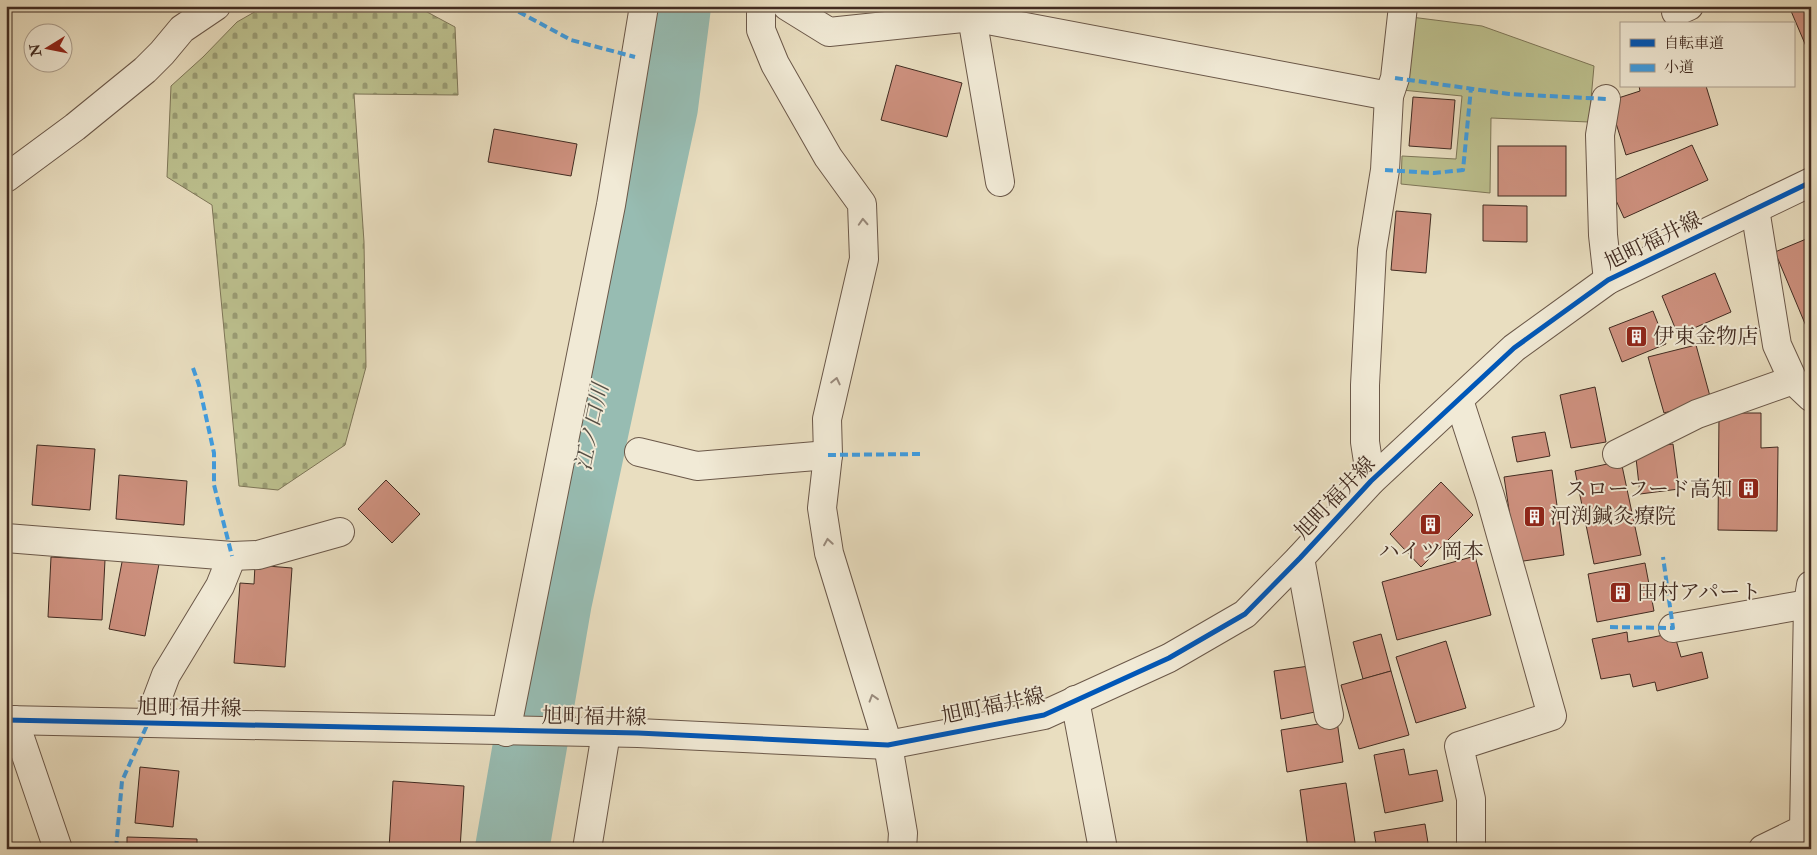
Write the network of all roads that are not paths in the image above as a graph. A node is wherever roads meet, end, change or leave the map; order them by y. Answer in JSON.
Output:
{"nodes":[{"id":1,"x":216,"y":6,"type":"edge"},
{"id":2,"x":644,"y":6,"type":"edge"},
{"id":3,"x":761,"y":6,"type":"edge"},
{"id":4,"x":787,"y":6,"type":"edge"},
{"id":5,"x":1402,"y":6,"type":"edge"},
{"id":6,"x":972,"y":17,"type":"junction"},
{"id":7,"x":1389,"y":96,"type":"junction"},
{"id":8,"x":1606,"y":100,"type":"dead end"},
{"id":9,"x":6,"y":178,"type":"edge"},
{"id":10,"x":1000,"y":182,"type":"dead end"},
{"id":11,"x":1811,"y":182,"type":"edge"},
{"id":12,"x":1755,"y":209,"type":"junction"},
{"id":13,"x":1608,"y":280,"type":"junction"},
{"id":14,"x":1802,"y":389,"type":"edge"},
{"id":15,"x":1459,"y":400,"type":"junction"},
{"id":16,"x":639,"y":452,"type":"dead end"},
{"id":17,"x":1617,"y":454,"type":"dead end"},
{"id":18,"x":828,"y":455,"type":"junction"},
{"id":19,"x":1371,"y":482,"type":"junction"},
{"id":20,"x":340,"y":532,"type":"dead end"},
{"id":21,"x":6,"y":538,"type":"edge"},
{"id":22,"x":232,"y":556,"type":"junction"},
{"id":23,"x":1300,"y":558,"type":"junction"},
{"id":24,"x":1810,"y":594,"type":"edge"},
{"id":25,"x":1673,"y":628,"type":"dead end"},
{"id":26,"x":1076,"y":700,"type":"junction"},
{"id":27,"x":1329,"y":715,"type":"dead end"},
{"id":28,"x":10,"y":720,"type":"edge"},
{"id":29,"x":148,"y":723,"type":"junction"},
{"id":30,"x":508,"y":732,"type":"junction"},
{"id":31,"x":606,"y":733,"type":"junction"},
{"id":32,"x":888,"y":744,"type":"junction"},
{"id":33,"x":58,"y":849,"type":"edge"},
{"id":34,"x":587,"y":849,"type":"edge"},
{"id":35,"x":902,"y":849,"type":"edge"},
{"id":36,"x":1103,"y":849,"type":"edge"},
{"id":37,"x":1471,"y":849,"type":"edge"},
{"id":38,"x":1763,"y":849,"type":"edge"}],
"edges":[{"from":1,"to":9,"type":"street"},
{"from":2,"to":30,"type":"street"},
{"from":18,"to":3,"type":"street","one_way":true},
{"from":4,"to":6,"type":"street"},
{"from":5,"to":7,"type":"street"},
{"from":6,"to":7,"type":"street"},
{"from":6,"to":10,"type":"street"},
{"from":7,"to":19,"type":"street"},
{"from":8,"to":13,"type":"street"},
{"from":11,"to":12,"type":"street","name":"旭町福井線"},
{"from":12,"to":13,"type":"street","name":"旭町福井線"},
{"from":12,"to":14,"type":"street"},
{"from":13,"to":15,"type":"street","name":"旭町福井線"},
{"from":14,"to":17,"type":"street"},
{"from":15,"to":19,"type":"street","name":"旭町福井線"},
{"from":15,"to":37,"type":"street"},
{"from":16,"to":18,"type":"street"},
{"from":32,"to":18,"type":"street","one_way":true},
{"from":19,"to":23,"type":"street","name":"旭町福井線"},
{"from":20,"to":22,"type":"street"},
{"from":21,"to":22,"type":"street"},
{"from":22,"to":29,"type":"street"},
{"from":23,"to":26,"type":"street","name":"旭町福井線"},
{"from":23,"to":27,"type":"street"},
{"from":24,"to":25,"type":"street"},
{"from":24,"to":38,"type":"street"},
{"from":26,"to":32,"type":"street","name":"旭町福井線"},
{"from":26,"to":36,"type":"street"},
{"from":28,"to":29,"type":"street","name":"旭町福井線"},
{"from":28,"to":33,"type":"street"},
{"from":29,"to":30,"type":"street","name":"旭町福井線"},
{"from":30,"to":31,"type":"street","name":"旭町福井線"},
{"from":31,"to":32,"type":"street","name":"旭町福井線"},
{"from":31,"to":34,"type":"street"},
{"from":32,"to":35,"type":"street"}]}
